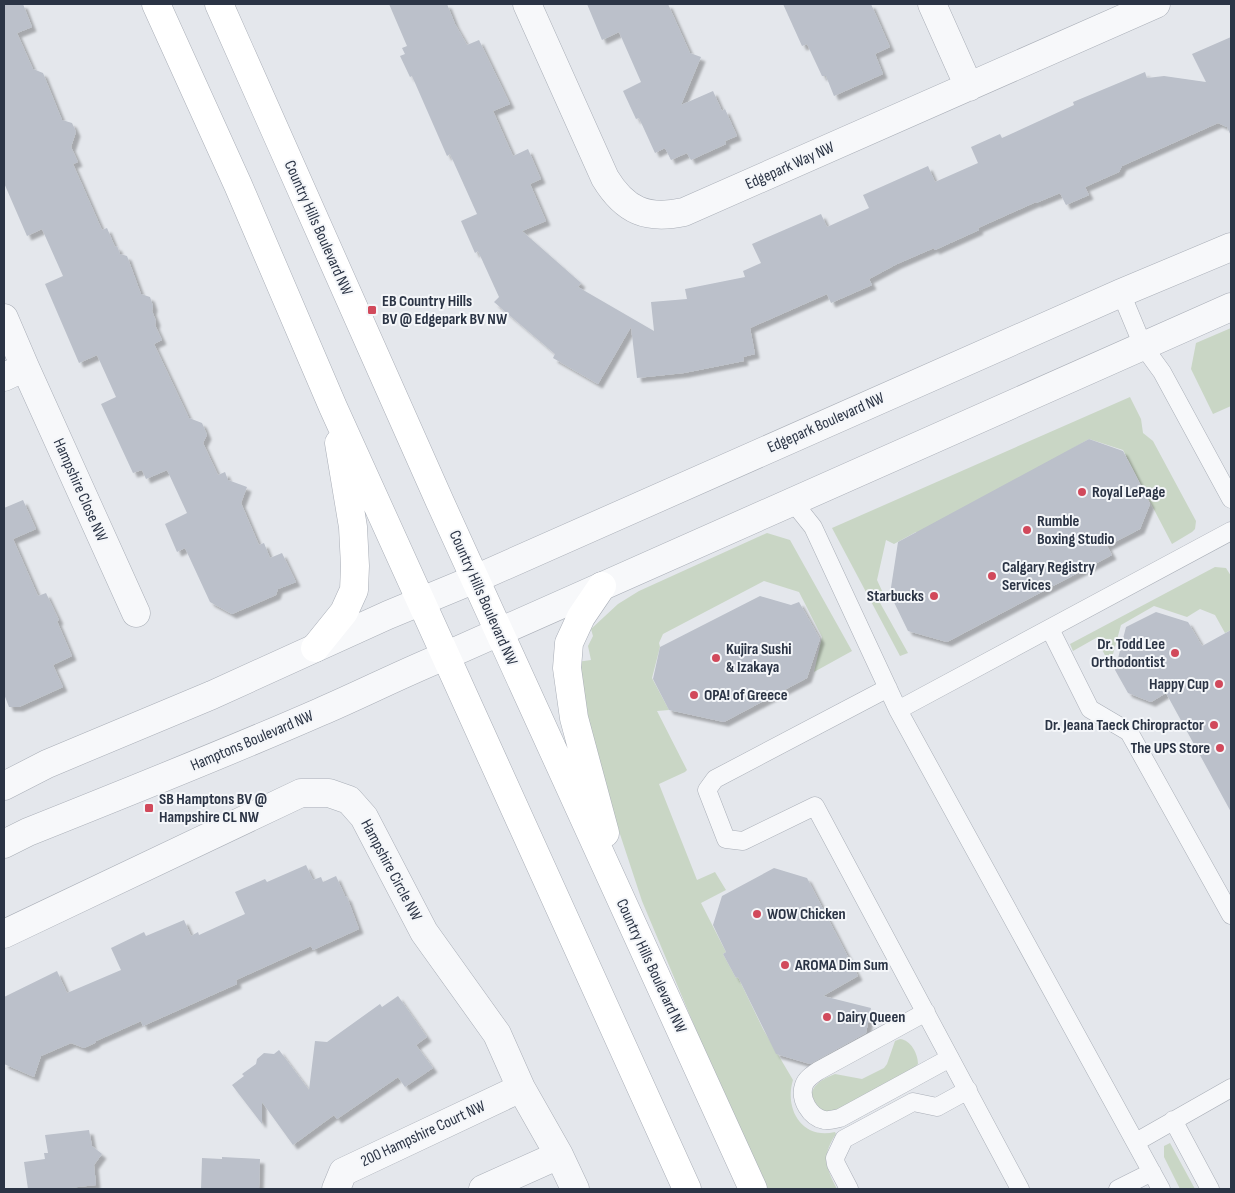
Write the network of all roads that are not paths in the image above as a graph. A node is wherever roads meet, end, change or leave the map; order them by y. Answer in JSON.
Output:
{"nodes":[{"id":1,"x":156,"y":4,"type":"edge"},
{"id":2,"x":219,"y":4,"type":"edge"},
{"id":3,"x":527,"y":4,"type":"edge"},
{"id":4,"x":932,"y":4,"type":"edge"},
{"id":5,"x":1156,"y":4,"type":"edge"},
{"id":6,"x":969,"y":87,"type":"junction"},
{"id":7,"x":1231,"y":247,"type":"edge"},
{"id":8,"x":1121,"y":292,"type":"junction"},
{"id":9,"x":1231,"y":307,"type":"edge"},
{"id":10,"x":4,"y":318,"type":"edge"},
{"id":11,"x":1143,"y":346,"type":"junction"},
{"id":12,"x":15,"y":372,"type":"edge"},
{"id":13,"x":333,"y":407,"type":"junction"},
{"id":14,"x":1231,"y":499,"type":"edge"},
{"id":15,"x":793,"y":502,"type":"junction"},
{"id":16,"x":1231,"y":531,"type":"edge"},
{"id":17,"x":475,"y":579,"type":"junction"},
{"id":18,"x":602,"y":586,"type":"junction"},
{"id":19,"x":421,"y":602,"type":"junction"},
{"id":20,"x":136,"y":613,"type":"dead end"},
{"id":21,"x":1050,"y":629,"type":"junction"},
{"id":22,"x":499,"y":632,"type":"junction"},
{"id":23,"x":315,"y":648,"type":"junction"},
{"id":24,"x":446,"y":656,"type":"junction"},
{"id":25,"x":888,"y":688,"type":"junction"},
{"id":26,"x":898,"y":710,"type":"junction"},
{"id":27,"x":4,"y":786,"type":"edge"},
{"id":28,"x":4,"y":844,"type":"edge"},
{"id":29,"x":1231,"y":915,"type":"edge"},
{"id":30,"x":628,"y":916,"type":"junction"},
{"id":31,"x":4,"y":934,"type":"edge"},
{"id":32,"x":926,"y":1012,"type":"junction"},
{"id":33,"x":950,"y":1058,"type":"junction"},
{"id":34,"x":520,"y":1088,"type":"junction"},
{"id":35,"x":1231,"y":1088,"type":"edge"},
{"id":36,"x":968,"y":1090,"type":"junction"},
{"id":37,"x":1173,"y":1120,"type":"junction"},
{"id":38,"x":1136,"y":1142,"type":"junction"},
{"id":39,"x":559,"y":1155,"type":"junction"},
{"id":40,"x":1152,"y":1172,"type":"junction"},
{"id":41,"x":336,"y":1189,"type":"edge"},
{"id":42,"x":483,"y":1189,"type":"edge"},
{"id":43,"x":575,"y":1189,"type":"edge"},
{"id":44,"x":687,"y":1189,"type":"edge"},
{"id":45,"x":752,"y":1189,"type":"edge"},
{"id":46,"x":849,"y":1189,"type":"edge"},
{"id":47,"x":1020,"y":1189,"type":"edge"},
{"id":48,"x":1118,"y":1189,"type":"edge"},
{"id":49,"x":1161,"y":1189,"type":"edge"},
{"id":50,"x":1210,"y":1189,"type":"edge"}],
"edges":[{"from":1,"to":13,"type":"main road"},
{"from":2,"to":17,"type":"main road","name":"Country Hills Boulevard NW"},
{"from":3,"to":6,"type":"street","name":"Edgepark Way NW"},
{"from":4,"to":6,"type":"street"},
{"from":5,"to":6,"type":"street","name":"Edgepark Way NW"},
{"from":7,"to":8,"type":"street","name":"Edgepark Boulevard NW"},
{"from":8,"to":11,"type":"lane"},
{"from":8,"to":17,"type":"street","name":"Edgepark Boulevard NW"},
{"from":9,"to":11,"type":"street"},
{"from":10,"to":12,"type":"street","name":"Hampshire Close NW"},
{"from":11,"to":14,"type":"lane"},
{"from":11,"to":15,"type":"street"},
{"from":12,"to":20,"type":"street","name":"Hampshire Close NW"},
{"from":13,"to":19,"type":"main road"},
{"from":13,"to":23,"type":"main road"},
{"from":15,"to":18,"type":"street"},
{"from":15,"to":25,"type":"lane"},
{"from":16,"to":21,"type":"lane"},
{"from":17,"to":19,"type":"street","name":"Edgepark Boulevard NW"},
{"from":17,"to":22,"type":"main road","name":"Country Hills Boulevard NW"},
{"from":18,"to":22,"type":"street"},
{"from":18,"to":30,"type":"main road"},
{"from":19,"to":23,"type":"street"},
{"from":19,"to":24,"type":"main road"},
{"from":21,"to":26,"type":"lane"},
{"from":21,"to":29,"type":"lane"},
{"from":22,"to":24,"type":"street","name":"Hamptons Boulevard NW"},
{"from":22,"to":30,"type":"main road","name":"Country Hills Boulevard NW"},
{"from":23,"to":27,"type":"street"},
{"from":24,"to":28,"type":"street","name":"Hamptons Boulevard NW"},
{"from":24,"to":44,"type":"main road"},
{"from":25,"to":26,"type":"lane"},
{"from":25,"to":32,"type":"lane"},
{"from":26,"to":38,"type":"lane"},
{"from":30,"to":45,"type":"main road","name":"Country Hills Boulevard NW"},
{"from":31,"to":34,"type":"street","name":"Hampshire Circle NW"},
{"from":32,"to":33,"type":"lane"},
{"from":32,"to":33,"type":"lane"},
{"from":33,"to":36,"type":"lane"},
{"from":34,"to":39,"type":"street","name":"Hampshire Circle NW"},
{"from":34,"to":41,"type":"street","name":"200 Hampshire Court NW"},
{"from":35,"to":37,"type":"lane"},
{"from":36,"to":46,"type":"lane"},
{"from":36,"to":47,"type":"lane"},
{"from":37,"to":38,"type":"lane"},
{"from":37,"to":50,"type":"lane"},
{"from":38,"to":40,"type":"lane"},
{"from":39,"to":42,"type":"street"},
{"from":39,"to":43,"type":"street","name":"Hampshire Circle NW"},
{"from":40,"to":48,"type":"lane"},
{"from":40,"to":49,"type":"lane"}]}
